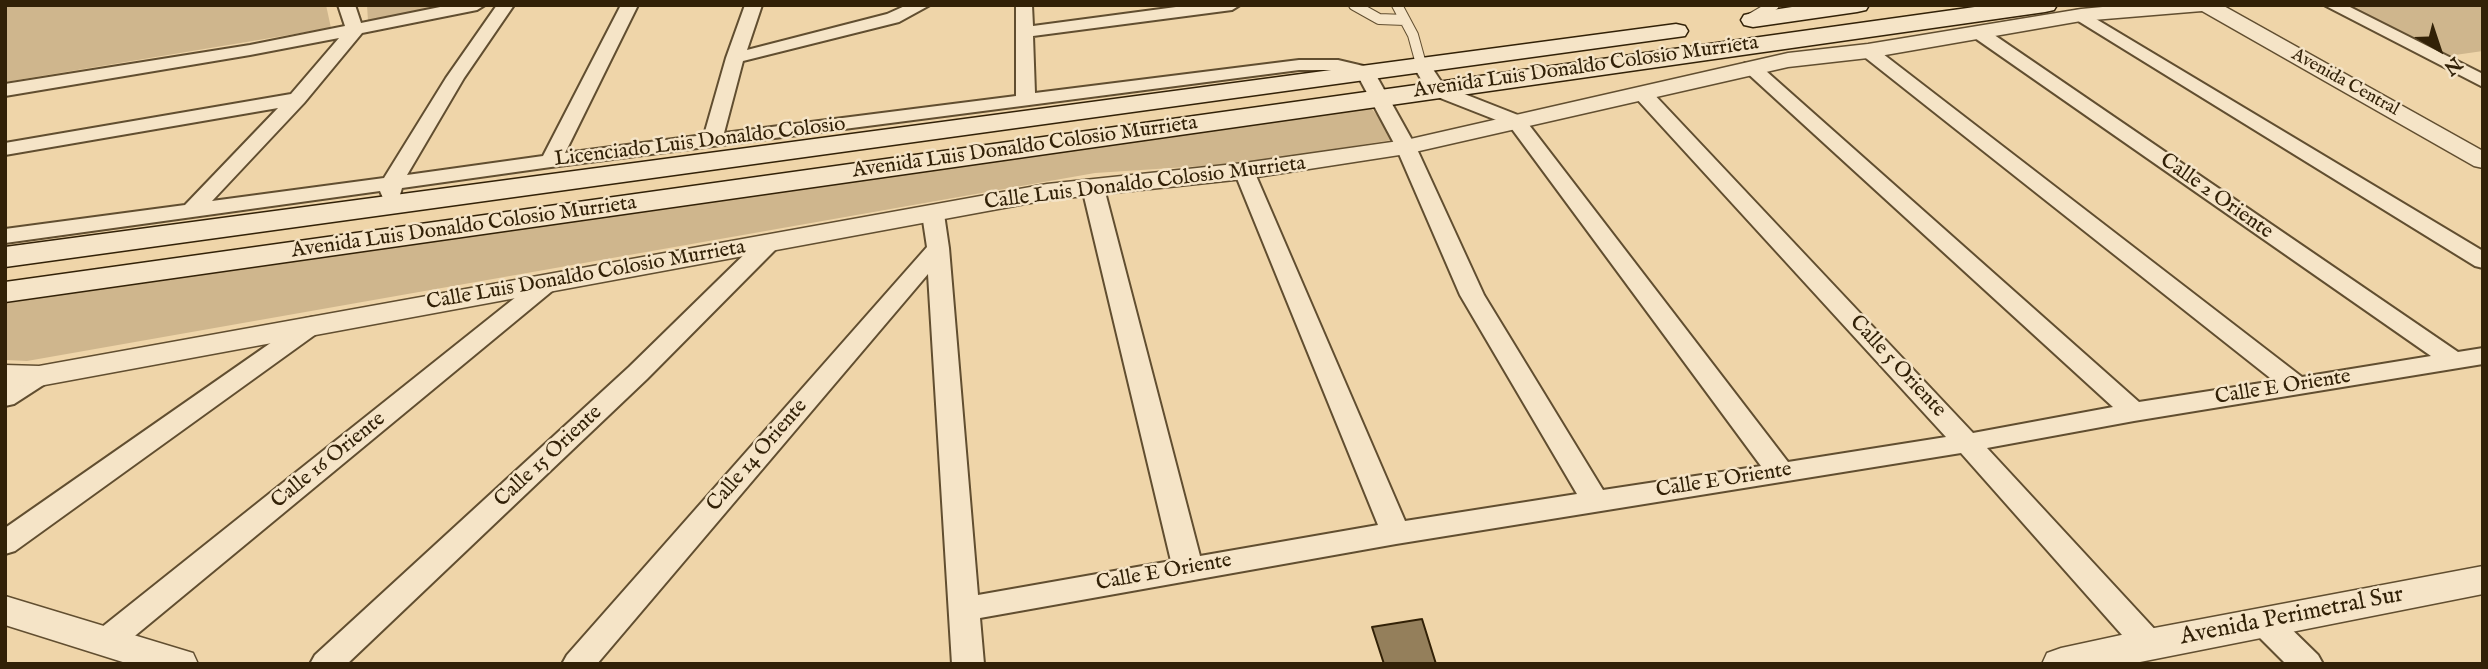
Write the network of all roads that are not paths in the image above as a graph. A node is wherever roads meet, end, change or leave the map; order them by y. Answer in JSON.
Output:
{"nodes":[{"id":1,"x":345,"y":5,"type":"edge"},
{"id":2,"x":477,"y":5,"type":"edge"},
{"id":3,"x":506,"y":5,"type":"edge"},
{"id":4,"x":629,"y":5,"type":"edge"},
{"id":5,"x":754,"y":5,"type":"edge"},
{"id":6,"x":922,"y":5,"type":"edge"},
{"id":7,"x":1024,"y":5,"type":"edge"},
{"id":8,"x":1232,"y":5,"type":"edge"},
{"id":9,"x":1354,"y":5,"type":"edge"},
{"id":10,"x":1396,"y":5,"type":"edge"},
{"id":11,"x":1774,"y":5,"type":"edge"},
{"id":12,"x":1857,"y":5,"type":"edge"},
{"id":13,"x":2045,"y":5,"type":"edge"},
{"id":14,"x":2204,"y":5,"type":"edge"},
{"id":15,"x":2332,"y":5,"type":"edge"},
{"id":16,"x":2081,"y":15,"type":"junction"},
{"id":17,"x":1405,"y":20,"type":"junction"},
{"id":18,"x":1748,"y":20,"type":"junction"},
{"id":19,"x":355,"y":30,"type":"junction"},
{"id":20,"x":1025,"y":32,"type":"junction"},
{"id":21,"x":1978,"y":32,"type":"junction"},
{"id":22,"x":1868,"y":51,"type":"junction"},
{"id":23,"x":735,"y":58,"type":"junction"},
{"id":24,"x":1421,"y":64,"type":"junction"},
{"id":25,"x":1751,"y":67,"type":"junction"},
{"id":26,"x":1365,"y":72,"type":"junction"},
{"id":27,"x":2483,"y":81,"type":"edge"},
{"id":28,"x":5,"y":90,"type":"edge"},
{"id":29,"x":1437,"y":90,"type":"junction"},
{"id":30,"x":1642,"y":93,"type":"junction"},
{"id":31,"x":297,"y":99,"type":"junction"},
{"id":32,"x":1379,"y":99,"type":"junction"},
{"id":33,"x":1026,"y":102,"type":"junction"},
{"id":34,"x":1516,"y":121,"type":"junction"},
{"id":35,"x":712,"y":142,"type":"junction"},
{"id":36,"x":1406,"y":147,"type":"junction"},
{"id":37,"x":5,"y":149,"type":"edge"},
{"id":38,"x":551,"y":161,"type":"junction"},
{"id":39,"x":2483,"y":161,"type":"edge"},
{"id":40,"x":1244,"y":171,"type":"junction"},
{"id":41,"x":531,"y":185,"type":"junction"},
{"id":42,"x":1093,"y":188,"type":"junction"},
{"id":43,"x":402,"y":200,"type":"junction"},
{"id":44,"x":192,"y":210,"type":"junction"},
{"id":45,"x":933,"y":214,"type":"junction"},
{"id":46,"x":503,"y":223,"type":"junction"},
{"id":47,"x":5,"y":236,"type":"edge"},
{"id":48,"x":377,"y":240,"type":"junction"},
{"id":49,"x":768,"y":245,"type":"junction"},
{"id":50,"x":938,"y":248,"type":"junction"},
{"id":51,"x":5,"y":257,"type":"edge"},
{"id":52,"x":2483,"y":261,"type":"edge"},
{"id":53,"x":550,"y":282,"type":"junction"},
{"id":54,"x":5,"y":292,"type":"edge"},
{"id":55,"x":314,"y":324,"type":"junction"},
{"id":56,"x":2483,"y":356,"type":"edge"},
{"id":57,"x":2454,"y":361,"type":"junction"},
{"id":58,"x":5,"y":375,"type":"edge"},
{"id":59,"x":39,"y":376,"type":"junction"},
{"id":60,"x":2297,"y":386,"type":"junction"},
{"id":61,"x":5,"y":398,"type":"edge"},
{"id":62,"x":2134,"y":412,"type":"junction"},
{"id":63,"x":1967,"y":443,"type":"junction"},
{"id":64,"x":1781,"y":472,"type":"junction"},
{"id":65,"x":1595,"y":501,"type":"junction"},
{"id":66,"x":1396,"y":533,"type":"junction"},
{"id":67,"x":5,"y":543,"type":"edge"},
{"id":68,"x":1188,"y":569,"type":"junction"},
{"id":69,"x":2481,"y":582,"type":"edge"},
{"id":70,"x":965,"y":609,"type":"junction"},
{"id":71,"x":5,"y":610,"type":"edge"},
{"id":72,"x":2264,"y":623,"type":"junction"},
{"id":73,"x":108,"y":640,"type":"junction"},
{"id":74,"x":2149,"y":644,"type":"junction"},
{"id":75,"x":179,"y":664,"type":"edge"},
{"id":76,"x":326,"y":664,"type":"edge"},
{"id":77,"x":578,"y":664,"type":"edge"},
{"id":78,"x":968,"y":664,"type":"edge"},
{"id":79,"x":2061,"y":664,"type":"edge"},
{"id":80,"x":2307,"y":664,"type":"edge"}],
"edges":[{"from":1,"to":19,"type":"street"},
{"from":2,"to":19,"type":"street"},
{"from":3,"to":43,"type":"street"},
{"from":4,"to":38,"type":"street"},
{"from":5,"to":23,"type":"street"},
{"from":6,"to":23,"type":"street"},
{"from":7,"to":20,"type":"street"},
{"from":8,"to":20,"type":"street"},
{"from":9,"to":17,"type":"lane"},
{"from":10,"to":17,"type":"lane"},
{"from":11,"to":18,"type":"lane"},
{"from":12,"to":18,"type":"main road","name":"Avenida Luis Donaldo Colosio Murrieta"},
{"from":13,"to":29,"type":"main road","name":"Avenida Luis Donaldo Colosio Murrieta"},
{"from":14,"to":16,"type":"street","name":"Calle Luis Donaldo Colosio Murrieta"},
{"from":14,"to":39,"type":"street","name":"Avenida Central"},
{"from":15,"to":27,"type":"street"},
{"from":16,"to":21,"type":"street","name":"Calle Luis Donaldo Colosio Murrieta"},
{"from":16,"to":52,"type":"street"},
{"from":17,"to":24,"type":"lane"},
{"from":18,"to":24,"type":"main road","name":"Avenida Luis Donaldo Colosio Murrieta"},
{"from":19,"to":28,"type":"street"},
{"from":19,"to":31,"type":"street"},
{"from":20,"to":33,"type":"street"},
{"from":21,"to":22,"type":"street","name":"Calle Luis Donaldo Colosio Murrieta"},
{"from":21,"to":57,"type":"street","name":"Calle 2 Oriente"},
{"from":22,"to":25,"type":"street","name":"Calle Luis Donaldo Colosio Murrieta"},
{"from":22,"to":60,"type":"street"},
{"from":23,"to":35,"type":"street"},
{"from":24,"to":26,"type":"main road","name":"Avenida Luis Donaldo Colosio Murrieta"},
{"from":24,"to":29,"type":"street"},
{"from":25,"to":30,"type":"street","name":"Calle Luis Donaldo Colosio Murrieta"},
{"from":25,"to":62,"type":"street"},
{"from":26,"to":32,"type":"street"},
{"from":26,"to":33,"type":"street","name":"Licenciado Luis Donaldo Colosio"},
{"from":26,"to":41,"type":"main road","name":"Avenida Luis Donaldo Colosio Murrieta"},
{"from":29,"to":32,"type":"main road","name":"Avenida Luis Donaldo Colosio Murrieta"},
{"from":29,"to":34,"type":"street"},
{"from":30,"to":34,"type":"street","name":"Calle Luis Donaldo Colosio Murrieta"},
{"from":30,"to":63,"type":"street","name":"Calle 5 Oriente"},
{"from":31,"to":37,"type":"street"},
{"from":31,"to":44,"type":"street"},
{"from":32,"to":36,"type":"street"},
{"from":32,"to":46,"type":"main road","name":"Avenida Luis Donaldo Colosio Murrieta"},
{"from":33,"to":35,"type":"street","name":"Licenciado Luis Donaldo Colosio"},
{"from":34,"to":36,"type":"street","name":"Calle Luis Donaldo Colosio Murrieta"},
{"from":34,"to":64,"type":"street"},
{"from":35,"to":38,"type":"street","name":"Licenciado Luis Donaldo Colosio"},
{"from":36,"to":40,"type":"street","name":"Calle Luis Donaldo Colosio Murrieta"},
{"from":36,"to":65,"type":"street"},
{"from":38,"to":43,"type":"street","name":"Licenciado Luis Donaldo Colosio"},
{"from":40,"to":42,"type":"street","name":"Calle Luis Donaldo Colosio Murrieta"},
{"from":40,"to":66,"type":"street"},
{"from":41,"to":43,"type":"main road","name":"Avenida Luis Donaldo Colosio Murrieta"},
{"from":41,"to":46,"type":"main road"},
{"from":42,"to":45,"type":"street","name":"Calle Luis Donaldo Colosio Murrieta"},
{"from":42,"to":68,"type":"street"},
{"from":43,"to":44,"type":"street","name":"Licenciado Luis Donaldo Colosio"},
{"from":43,"to":46,"type":"main road"},
{"from":43,"to":48,"type":"main road"},
{"from":43,"to":51,"type":"main road","name":"Avenida Luis Donaldo Colosio Murrieta"},
{"from":44,"to":47,"type":"street","name":"Licenciado Luis Donaldo Colosio"},
{"from":45,"to":49,"type":"street","name":"Calle Luis Donaldo Colosio Murrieta"},
{"from":45,"to":50,"type":"street"},
{"from":46,"to":48,"type":"main road","name":"Avenida Luis Donaldo Colosio Murrieta"},
{"from":48,"to":54,"type":"main road","name":"Avenida Luis Donaldo Colosio Murrieta"},
{"from":49,"to":53,"type":"street","name":"Calle Luis Donaldo Colosio Murrieta"},
{"from":49,"to":76,"type":"street","name":"Calle 15 Oriente"},
{"from":50,"to":70,"type":"street"},
{"from":50,"to":77,"type":"street","name":"Calle 14 Oriente"},
{"from":53,"to":55,"type":"street","name":"Calle Luis Donaldo Colosio Murrieta"},
{"from":53,"to":73,"type":"street","name":"Calle 16 Oriente"},
{"from":55,"to":59,"type":"street","name":"Calle Luis Donaldo Colosio Murrieta"},
{"from":55,"to":67,"type":"street"},
{"from":56,"to":57,"type":"street","name":"Calle E Oriente"},
{"from":57,"to":60,"type":"street","name":"Calle E Oriente"},
{"from":58,"to":59,"type":"street","name":"Calle Luis Donaldo Colosio Murrieta"},
{"from":59,"to":61,"type":"street"},
{"from":60,"to":62,"type":"street","name":"Calle E Oriente"},
{"from":62,"to":63,"type":"street","name":"Calle E Oriente"},
{"from":63,"to":64,"type":"street","name":"Calle E Oriente"},
{"from":63,"to":74,"type":"street","name":"Calle 5 Oriente"},
{"from":64,"to":65,"type":"street","name":"Calle E Oriente"},
{"from":65,"to":66,"type":"street","name":"Calle E Oriente"},
{"from":66,"to":68,"type":"street","name":"Calle E Oriente"},
{"from":68,"to":70,"type":"street","name":"Calle E Oriente"},
{"from":69,"to":72,"type":"street","name":"Avenida Perimetral Sur"},
{"from":70,"to":78,"type":"street"},
{"from":71,"to":73,"type":"street"},
{"from":72,"to":74,"type":"street","name":"Avenida Perimetral Sur"},
{"from":72,"to":80,"type":"street"},
{"from":73,"to":75,"type":"street"},
{"from":74,"to":79,"type":"street","name":"Avenida Perimetral Sur"}]}
